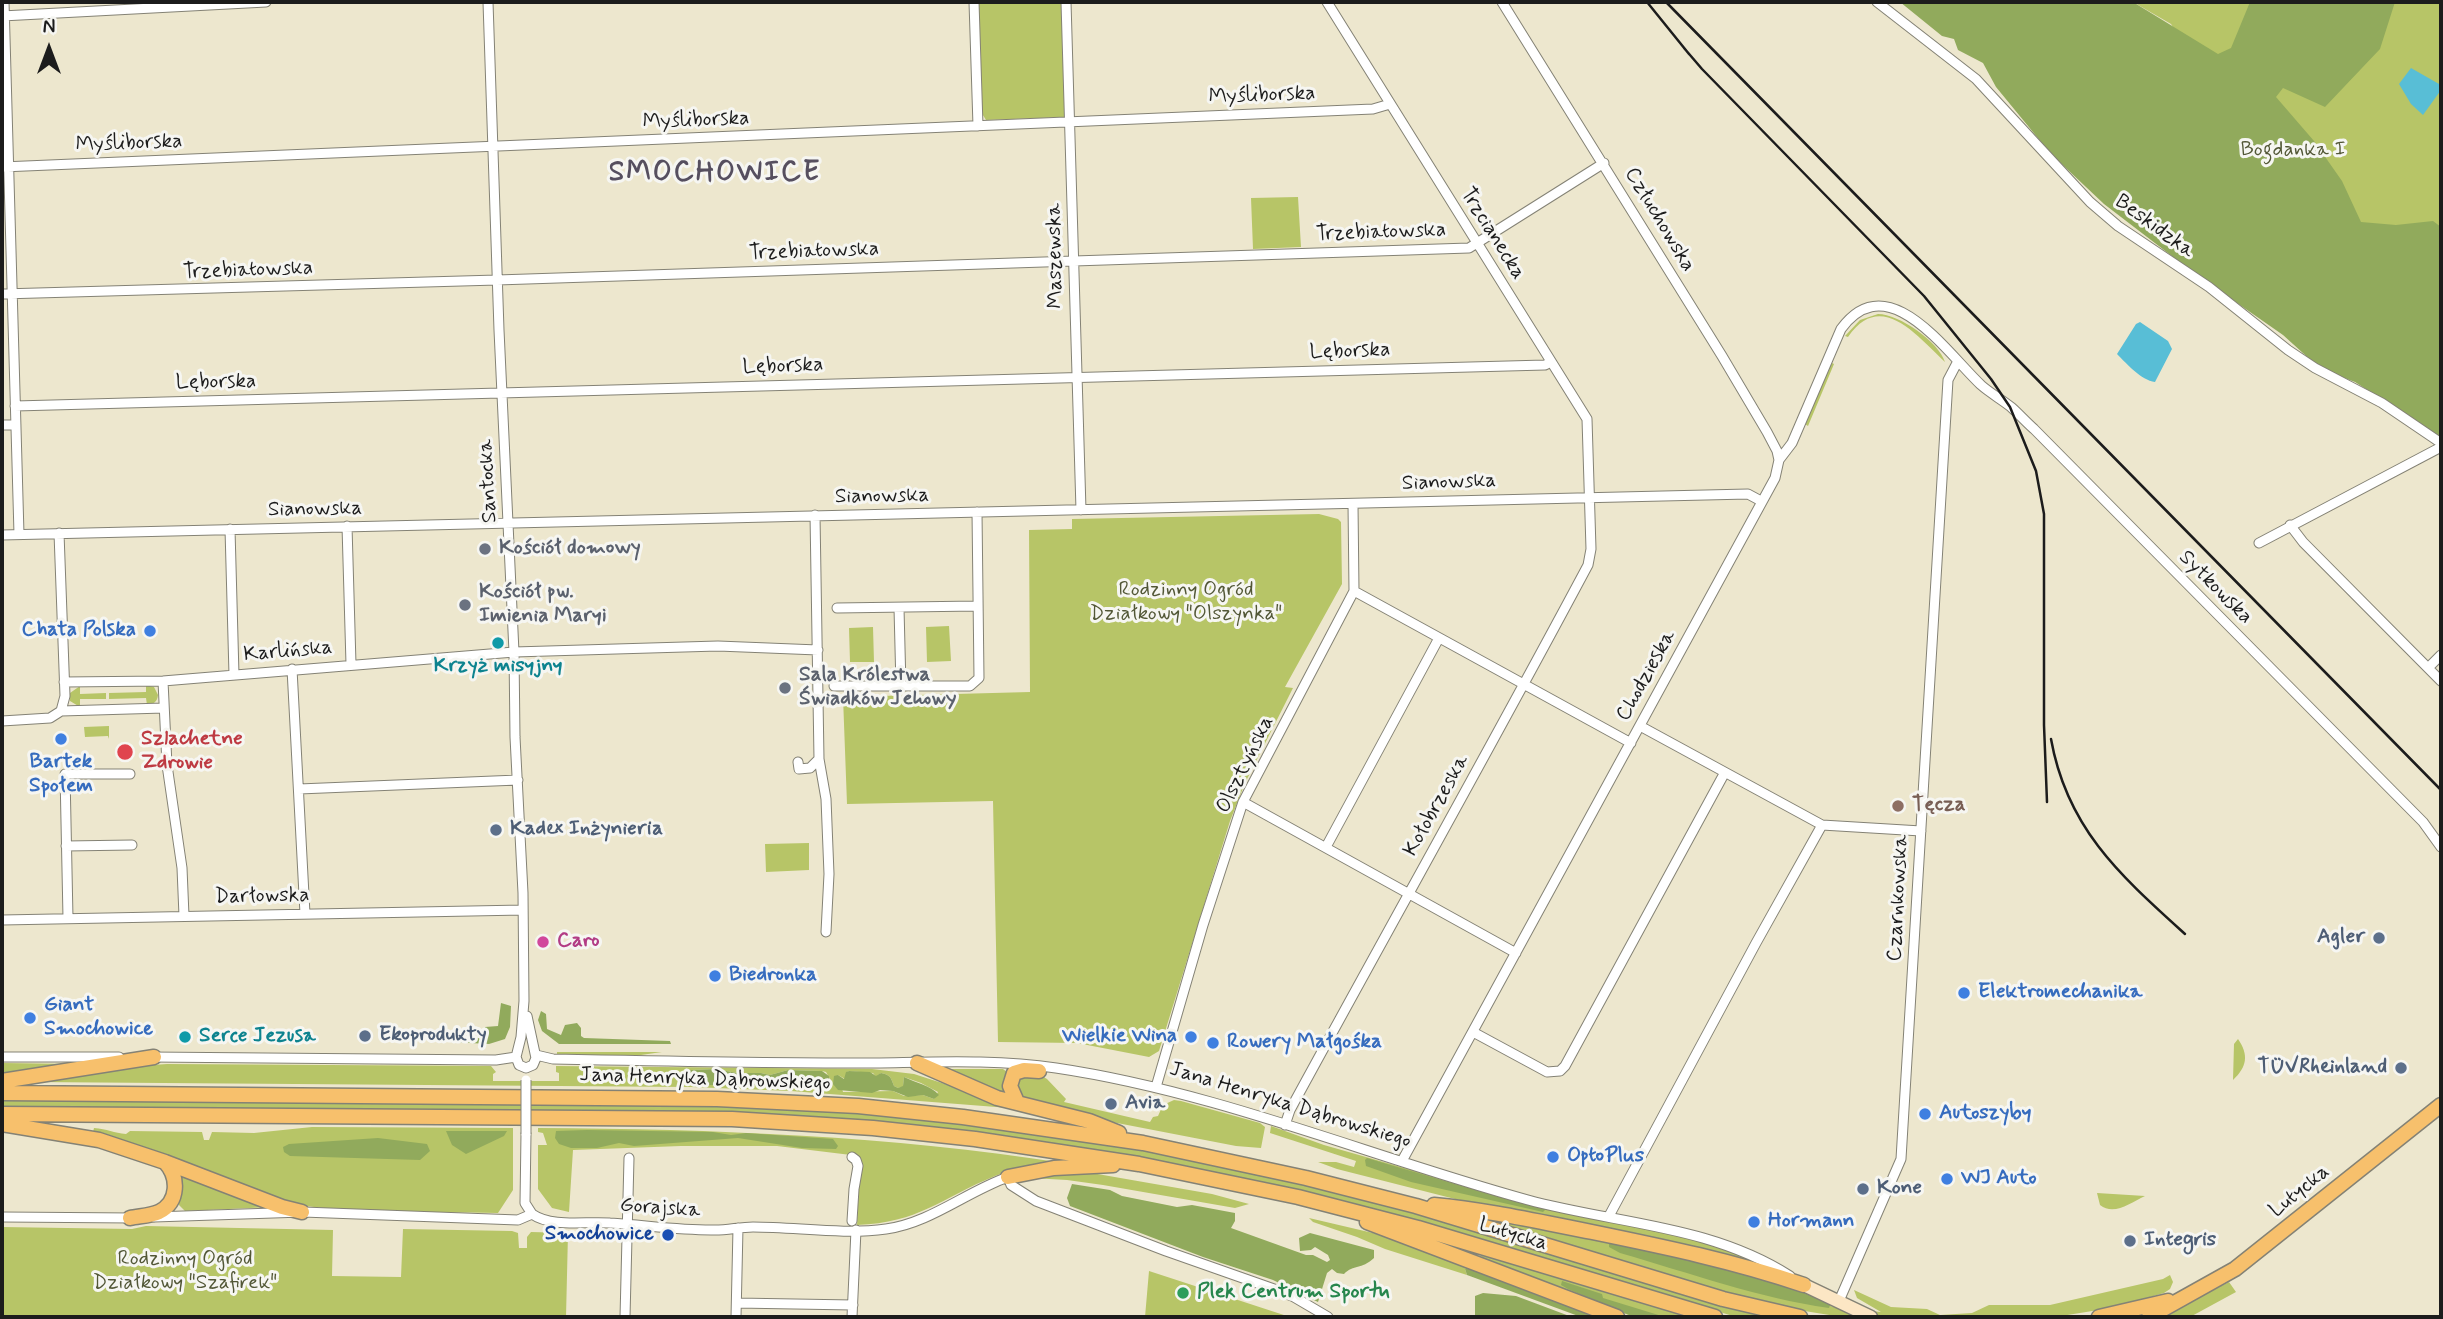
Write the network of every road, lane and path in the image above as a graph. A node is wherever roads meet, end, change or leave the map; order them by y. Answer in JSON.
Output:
{"nodes":[{"id":1,"x":4,"y":2,"type":"edge"},
{"id":2,"x":266,"y":2,"type":"edge"},
{"id":3,"x":488,"y":2,"type":"edge"},
{"id":4,"x":974,"y":2,"type":"edge"},
{"id":5,"x":1066,"y":2,"type":"edge"},
{"id":6,"x":1327,"y":2,"type":"edge"},
{"id":7,"x":1502,"y":2,"type":"edge"},
{"id":8,"x":1877,"y":2,"type":"edge"},
{"id":9,"x":3,"y":16,"type":"edge"},
{"id":10,"x":1390,"y":104,"type":"junction"},
{"id":11,"x":1071,"y":122,"type":"junction"},
{"id":12,"x":978,"y":126,"type":"junction"},
{"id":13,"x":493,"y":147,"type":"junction"},
{"id":14,"x":1604,"y":163,"type":"junction"},
{"id":15,"x":5,"y":167,"type":"edge"},
{"id":16,"x":1477,"y":243,"type":"junction"},
{"id":17,"x":1074,"y":261,"type":"junction"},
{"id":18,"x":498,"y":280,"type":"junction"},
{"id":19,"x":7,"y":294,"type":"edge"},
{"id":20,"x":1958,"y":361,"type":"junction"},
{"id":21,"x":1551,"y":362,"type":"junction"},
{"id":22,"x":1077,"y":377,"type":"junction"},
{"id":23,"x":502,"y":393,"type":"junction"},
{"id":24,"x":16,"y":406,"type":"junction"},
{"id":25,"x":3,"y":425,"type":"edge"},
{"id":26,"x":16,"y":425,"type":"junction"},
{"id":27,"x":2441,"y":445,"type":"edge"},
{"id":28,"x":1779,"y":460,"type":"junction"},
{"id":29,"x":1589,"y":497,"type":"junction"},
{"id":30,"x":1761,"y":501,"type":"junction"},
{"id":31,"x":1353,"y":504,"type":"junction"},
{"id":32,"x":1081,"y":510,"type":"junction"},
{"id":33,"x":977,"y":512,"type":"junction"},
{"id":34,"x":815,"y":515,"type":"junction"},
{"id":35,"x":508,"y":522,"type":"junction"},
{"id":36,"x":2290,"y":525,"type":"junction"},
{"id":37,"x":347,"y":526,"type":"junction"},
{"id":38,"x":230,"y":529,"type":"junction"},
{"id":39,"x":59,"y":533,"type":"junction"},
{"id":40,"x":19,"y":534,"type":"junction"},
{"id":41,"x":2,"y":535,"type":"edge"},
{"id":42,"x":2259,"y":543,"type":"dead end"},
{"id":43,"x":1354,"y":592,"type":"junction"},
{"id":44,"x":977,"y":606,"type":"junction"},
{"id":45,"x":837,"y":608,"type":"dead end"},
{"id":46,"x":899,"y":608,"type":"junction"},
{"id":47,"x":1439,"y":638,"type":"junction"},
{"id":48,"x":818,"y":650,"type":"junction"},
{"id":49,"x":514,"y":652,"type":"junction"},
{"id":50,"x":2441,"y":655,"type":"edge"},
{"id":51,"x":351,"y":664,"type":"junction"},
{"id":52,"x":2428,"y":668,"type":"junction"},
{"id":53,"x":292,"y":670,"type":"junction"},
{"id":54,"x":234,"y":675,"type":"junction"},
{"id":55,"x":163,"y":681,"type":"junction"},
{"id":56,"x":2441,"y":681,"type":"edge"},
{"id":57,"x":64,"y":682,"type":"junction"},
{"id":58,"x":1525,"y":684,"type":"junction"},
{"id":59,"x":834,"y":687,"type":"dead end"},
{"id":60,"x":901,"y":687,"type":"junction"},
{"id":61,"x":164,"y":708,"type":"junction"},
{"id":62,"x":61,"y":711,"type":"junction"},
{"id":63,"x":2,"y":722,"type":"edge"},
{"id":64,"x":1640,"y":726,"type":"junction"},
{"id":65,"x":1630,"y":743,"type":"junction"},
{"id":66,"x":819,"y":759,"type":"junction"},
{"id":67,"x":798,"y":762,"type":"dead end"},
{"id":68,"x":130,"y":774,"type":"dead end"},
{"id":69,"x":1724,"y":774,"type":"junction"},
{"id":70,"x":518,"y":780,"type":"junction"},
{"id":71,"x":299,"y":789,"type":"junction"},
{"id":72,"x":1243,"y":802,"type":"junction"},
{"id":73,"x":1822,"y":825,"type":"junction"},
{"id":74,"x":1921,"y":831,"type":"junction"},
{"id":75,"x":132,"y":845,"type":"dead end"},
{"id":76,"x":66,"y":846,"type":"junction"},
{"id":77,"x":1326,"y":847,"type":"junction"},
{"id":78,"x":2441,"y":847,"type":"edge"},
{"id":79,"x":1408,"y":893,"type":"junction"},
{"id":80,"x":523,"y":910,"type":"junction"},
{"id":81,"x":305,"y":914,"type":"junction"},
{"id":82,"x":184,"y":916,"type":"junction"},
{"id":83,"x":68,"y":918,"type":"junction"},
{"id":84,"x":2,"y":920,"type":"edge"},
{"id":85,"x":827,"y":932,"type":"dead end"},
{"id":86,"x":1516,"y":953,"type":"junction"},
{"id":87,"x":524,"y":1001,"type":"junction"},
{"id":88,"x":1473,"y":1032,"type":"junction"},
{"id":89,"x":535,"y":1053,"type":"junction"},
{"id":90,"x":517,"y":1055,"type":"junction"},
{"id":91,"x":2,"y":1057,"type":"edge"},
{"id":92,"x":154,"y":1057,"type":"junction"},
{"id":93,"x":917,"y":1063,"type":"junction"},
{"id":94,"x":526,"y":1068,"type":"junction"},
{"id":95,"x":1039,"y":1071,"type":"dead end"},
{"id":96,"x":2,"y":1081,"type":"edge"},
{"id":97,"x":1156,"y":1087,"type":"junction"},
{"id":98,"x":2,"y":1093,"type":"edge"},
{"id":99,"x":1017,"y":1102,"type":"junction"},
{"id":100,"x":2441,"y":1105,"type":"edge"},
{"id":101,"x":2,"y":1114,"type":"edge"},
{"id":102,"x":2,"y":1124,"type":"edge"},
{"id":103,"x":1285,"y":1125,"type":"junction"},
{"id":104,"x":1143,"y":1143,"type":"junction"},
{"id":105,"x":852,"y":1157,"type":"dead end"},
{"id":106,"x":629,"y":1158,"type":"dead end"},
{"id":107,"x":1402,"y":1161,"type":"junction"},
{"id":108,"x":165,"y":1162,"type":"junction"},
{"id":109,"x":1139,"y":1164,"type":"junction"},
{"id":110,"x":1008,"y":1177,"type":"junction"},
{"id":111,"x":1298,"y":1197,"type":"junction"},
{"id":112,"x":1398,"y":1201,"type":"junction"},
{"id":113,"x":302,"y":1212,"type":"junction"},
{"id":114,"x":532,"y":1214,"type":"junction"},
{"id":115,"x":1609,"y":1216,"type":"junction"},
{"id":116,"x":2,"y":1217,"type":"edge"},
{"id":117,"x":130,"y":1218,"type":"junction"},
{"id":118,"x":628,"y":1224,"type":"junction"},
{"id":119,"x":854,"y":1226,"type":"junction"},
{"id":120,"x":738,"y":1228,"type":"junction"},
{"id":121,"x":1804,"y":1285,"type":"junction"},
{"id":122,"x":2177,"y":1300,"type":"junction"},
{"id":123,"x":1839,"y":1301,"type":"junction"},
{"id":124,"x":737,"y":1303,"type":"junction"},
{"id":125,"x":853,"y":1305,"type":"junction"},
{"id":126,"x":625,"y":1317,"type":"edge"},
{"id":127,"x":736,"y":1317,"type":"edge"},
{"id":128,"x":852,"y":1317,"type":"edge"},
{"id":129,"x":1328,"y":1317,"type":"edge"},
{"id":130,"x":1617,"y":1317,"type":"edge"},
{"id":131,"x":1715,"y":1317,"type":"edge"},
{"id":132,"x":1800,"y":1317,"type":"edge"},
{"id":133,"x":1871,"y":1317,"type":"edge"},
{"id":134,"x":2099,"y":1317,"type":"edge"},
{"id":135,"x":2149,"y":1317,"type":"edge"}],
"edges":[{"from":1,"to":9,"type":"street"},
{"from":2,"to":9,"type":"street"},
{"from":3,"to":13,"type":"street","name":"Santocka"},
{"from":4,"to":12,"type":"street"},
{"from":5,"to":11,"type":"street","name":"Maszewska"},
{"from":6,"to":10,"type":"street","name":"Trzcianecka"},
{"from":7,"to":14,"type":"street","name":"Człuchowska"},
{"from":8,"to":27,"type":"street","name":"Beskidzka"},
{"from":9,"to":15,"type":"street"},
{"from":10,"to":11,"type":"street","name":"Myśliborska"},
{"from":10,"to":16,"type":"street","name":"Trzcianecka"},
{"from":11,"to":12,"type":"street","name":"Myśliborska"},
{"from":11,"to":17,"type":"street","name":"Maszewska"},
{"from":12,"to":13,"type":"street","name":"Myśliborska"},
{"from":13,"to":15,"type":"street","name":"Myśliborska"},
{"from":13,"to":18,"type":"street","name":"Santocka"},
{"from":14,"to":16,"type":"street","name":"Trzebiatowska"},
{"from":14,"to":28,"type":"street","name":"Człuchowska"},
{"from":15,"to":19,"type":"street"},
{"from":16,"to":17,"type":"street","name":"Trzebiatowska"},
{"from":16,"to":21,"type":"street","name":"Trzcianecka"},
{"from":17,"to":18,"type":"street","name":"Trzebiatowska"},
{"from":17,"to":22,"type":"street","name":"Maszewska"},
{"from":18,"to":19,"type":"street","name":"Trzebiatowska"},
{"from":18,"to":23,"type":"street","name":"Santocka"},
{"from":19,"to":24,"type":"street"},
{"from":20,"to":28,"type":"street","name":"Chodzieska"},
{"from":20,"to":74,"type":"street","name":"Czarnkowska"},
{"from":20,"to":78,"type":"street","name":"Sytkowska"},
{"from":21,"to":22,"type":"street","name":"Lęborska"},
{"from":21,"to":29,"type":"street","name":"Trzcianecka"},
{"from":22,"to":23,"type":"street","name":"Lęborska"},
{"from":22,"to":32,"type":"street","name":"Maszewska"},
{"from":23,"to":24,"type":"street","name":"Lęborska"},
{"from":23,"to":35,"type":"street","name":"Santocka"},
{"from":24,"to":26,"type":"street"},
{"from":25,"to":26,"type":"street"},
{"from":26,"to":40,"type":"street"},
{"from":27,"to":36,"type":"street"},
{"from":28,"to":30,"type":"street","name":"Chodzieska"},
{"from":29,"to":30,"type":"street","name":"Sianowska"},
{"from":29,"to":31,"type":"street","name":"Sianowska"},
{"from":29,"to":58,"type":"street","name":"Kołobrzeska"},
{"from":30,"to":64,"type":"street","name":"Chodzieska"},
{"from":31,"to":32,"type":"street","name":"Sianowska"},
{"from":31,"to":43,"type":"street","name":"Olsztyńska"},
{"from":32,"to":33,"type":"street","name":"Sianowska"},
{"from":33,"to":34,"type":"street","name":"Sianowska"},
{"from":33,"to":44,"type":"street"},
{"from":34,"to":35,"type":"street","name":"Sianowska"},
{"from":34,"to":48,"type":"street"},
{"from":35,"to":37,"type":"street","name":"Sianowska"},
{"from":35,"to":49,"type":"street","name":"Santocka"},
{"from":36,"to":42,"type":"street"},
{"from":36,"to":52,"type":"street"},
{"from":37,"to":38,"type":"street","name":"Sianowska"},
{"from":37,"to":51,"type":"street"},
{"from":38,"to":39,"type":"street","name":"Sianowska"},
{"from":38,"to":54,"type":"street"},
{"from":39,"to":40,"type":"street","name":"Sianowska"},
{"from":39,"to":57,"type":"street"},
{"from":40,"to":41,"type":"street","name":"Sianowska"},
{"from":43,"to":47,"type":"street"},
{"from":43,"to":72,"type":"street","name":"Olsztyńska"},
{"from":44,"to":46,"type":"street"},
{"from":44,"to":60,"type":"street"},
{"from":45,"to":46,"type":"street"},
{"from":46,"to":60,"type":"street"},
{"from":47,"to":58,"type":"street"},
{"from":47,"to":77,"type":"street"},
{"from":48,"to":49,"type":"street","name":"Karlińska"},
{"from":48,"to":66,"type":"street"},
{"from":49,"to":51,"type":"street","name":"Karlińska"},
{"from":49,"to":70,"type":"street","name":"Santocka"},
{"from":50,"to":52,"type":"street"},
{"from":51,"to":53,"type":"street","name":"Karlińska"},
{"from":52,"to":56,"type":"street"},
{"from":53,"to":54,"type":"street","name":"Karlińska"},
{"from":53,"to":71,"type":"street"},
{"from":54,"to":55,"type":"street","name":"Karlińska"},
{"from":55,"to":57,"type":"street","name":"Karlińska"},
{"from":55,"to":61,"type":"street"},
{"from":57,"to":62,"type":"street"},
{"from":58,"to":65,"type":"street"},
{"from":58,"to":79,"type":"street","name":"Kołobrzeska"},
{"from":59,"to":60,"type":"street"},
{"from":61,"to":62,"type":"street"},
{"from":61,"to":82,"type":"street"},
{"from":62,"to":63,"type":"street"},
{"from":64,"to":65,"type":"street","name":"Chodzieska"},
{"from":64,"to":69,"type":"street"},
{"from":65,"to":86,"type":"street","name":"Chodzieska"},
{"from":66,"to":67,"type":"street"},
{"from":66,"to":85,"type":"street"},
{"from":68,"to":76,"type":"street"},
{"from":69,"to":73,"type":"street"},
{"from":69,"to":88,"type":"street"},
{"from":70,"to":71,"type":"street"},
{"from":70,"to":80,"type":"street","name":"Santocka"},
{"from":71,"to":81,"type":"street"},
{"from":72,"to":77,"type":"street"},
{"from":72,"to":97,"type":"street","name":"Olsztyńska"},
{"from":73,"to":74,"type":"street"},
{"from":73,"to":115,"type":"street"},
{"from":74,"to":123,"type":"street","name":"Czarnkowska"},
{"from":75,"to":76,"type":"street"},
{"from":76,"to":83,"type":"street"},
{"from":77,"to":79,"type":"street"},
{"from":79,"to":86,"type":"street"},
{"from":79,"to":103,"type":"street","name":"Kołobrzeska"},
{"from":80,"to":81,"type":"street","name":"Darłowska"},
{"from":80,"to":87,"type":"street","name":"Santocka"},
{"from":81,"to":82,"type":"street","name":"Darłowska"},
{"from":82,"to":83,"type":"street","name":"Darłowska"},
{"from":83,"to":84,"type":"street","name":"Darłowska"},
{"from":86,"to":88,"type":"street","name":"Chodzieska"},
{"from":87,"to":89,"type":"street","name":"Santocka"},
{"from":87,"to":90,"type":"street","name":"Santocka"},
{"from":88,"to":107,"type":"street","name":"Chodzieska"},
{"from":89,"to":90,"type":"street"},
{"from":89,"to":93,"type":"street","name":"Jana Henryka Dąbrowskiego"},
{"from":89,"to":94,"type":"street"},
{"from":90,"to":92,"type":"street"},
{"from":90,"to":94,"type":"street"},
{"from":91,"to":92,"type":"street"},
{"from":92,"to":96,"type":"main road"},
{"from":93,"to":97,"type":"street","name":"Jana Henryka Dąbrowskiego"},
{"from":93,"to":99,"type":"main road"},
{"from":94,"to":114,"type":"street","bridge":true},
{"from":95,"to":99,"type":"main road"},
{"from":97,"to":103,"type":"street","name":"Jana Henryka Dąbrowskiego"},
{"from":98,"to":104,"type":"main road","name":"Jana Henryka Dąbrowskiego"},
{"from":99,"to":104,"type":"main road"},
{"from":100,"to":122,"type":"main road","name":"Lutycka"},
{"from":101,"to":109,"type":"main road","name":"Jana Henryka Dąbrowskiego"},
{"from":102,"to":108,"type":"main road"},
{"from":103,"to":107,"type":"street","name":"Jana Henryka Dąbrowskiego"},
{"from":104,"to":112,"type":"main road","name":"Jana Henryka Dąbrowskiego"},
{"from":105,"to":119,"type":"street"},
{"from":106,"to":118,"type":"street"},
{"from":107,"to":115,"type":"street","name":"Jana Henryka Dąbrowskiego"},
{"from":108,"to":113,"type":"main road"},
{"from":108,"to":117,"type":"main road"},
{"from":109,"to":110,"type":"main road"},
{"from":109,"to":111,"type":"main road","name":"Jana Henryka Dąbrowskiego"},
{"from":110,"to":119,"type":"street","name":"Gorajska"},
{"from":110,"to":129,"type":"street"},
{"from":111,"to":130,"type":"main road"},
{"from":111,"to":131,"type":"main road","name":"Lutycka"},
{"from":112,"to":121,"type":"main road"},
{"from":112,"to":132,"type":"main road","name":"Lutycka"},
{"from":113,"to":114,"type":"street","name":"Gorajska"},
{"from":113,"to":117,"type":"street","name":"Gorajska"},
{"from":114,"to":118,"type":"street","name":"Gorajska"},
{"from":115,"to":121,"type":"street","name":"Jana Henryka Dąbrowskiego"},
{"from":116,"to":117,"type":"street","name":"Gorajska"},
{"from":118,"to":120,"type":"street","name":"Gorajska"},
{"from":118,"to":126,"type":"street"},
{"from":119,"to":120,"type":"street","name":"Gorajska"},
{"from":119,"to":125,"type":"street"},
{"from":120,"to":124,"type":"street"},
{"from":121,"to":123,"type":"main road"},
{"from":122,"to":134,"type":"main road","name":"Lutycka"},
{"from":122,"to":135,"type":"main road","name":"Lutycka"},
{"from":123,"to":133,"type":"main road"},
{"from":124,"to":125,"type":"street"},
{"from":124,"to":127,"type":"street"},
{"from":125,"to":128,"type":"street"}]}
